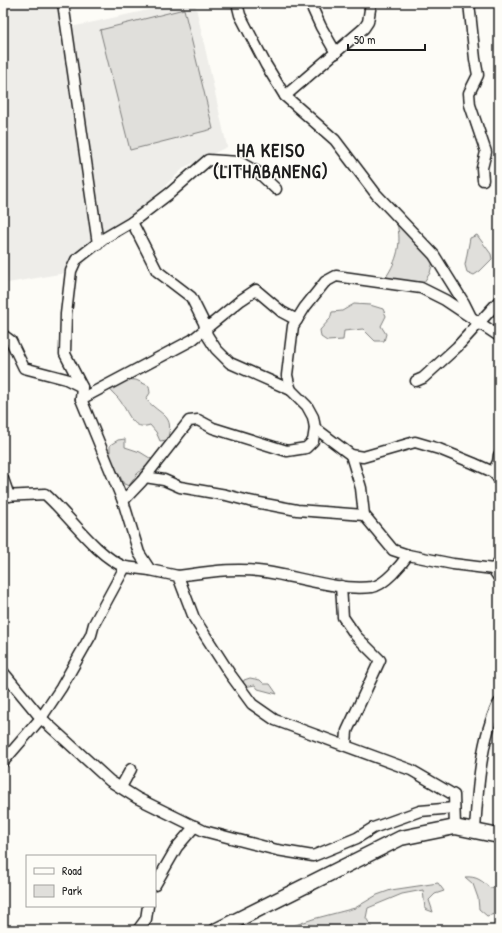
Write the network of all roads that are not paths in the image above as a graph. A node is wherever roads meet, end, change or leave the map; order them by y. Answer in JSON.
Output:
{"nodes":[{"id":1,"x":63,"y":3,"type":"edge"},
{"id":2,"x":237,"y":3,"type":"edge"},
{"id":3,"x":310,"y":3,"type":"edge"},
{"id":4,"x":371,"y":3,"type":"edge"},
{"id":5,"x":469,"y":3,"type":"edge"},
{"id":6,"x":336,"y":53,"type":"junction"},
{"id":7,"x":285,"y":96,"type":"junction"},
{"id":8,"x":483,"y":180,"type":"dead end"},
{"id":9,"x":276,"y":189,"type":"dead end"},
{"id":10,"x":132,"y":222,"type":"junction"},
{"id":11,"x":98,"y":244,"type":"junction"},
{"id":12,"x":499,"y":301,"type":"edge"},
{"id":13,"x":470,"y":315,"type":"junction"},
{"id":14,"x":297,"y":320,"type":"junction"},
{"id":15,"x":480,"y":322,"type":"junction"},
{"id":16,"x":205,"y":328,"type":"junction"},
{"id":17,"x":3,"y":335,"type":"edge"},
{"id":18,"x":499,"y":336,"type":"edge"},
{"id":19,"x":416,"y":381,"type":"dead end"},
{"id":20,"x":82,"y":387,"type":"junction"},
{"id":21,"x":291,"y":390,"type":"junction"},
{"id":22,"x":81,"y":399,"type":"junction"},
{"id":23,"x":315,"y":428,"type":"junction"},
{"id":24,"x":351,"y":455,"type":"junction"},
{"id":25,"x":499,"y":455,"type":"edge"},
{"id":26,"x":496,"y":475,"type":"edge"},
{"id":27,"x":145,"y":477,"type":"junction"},
{"id":28,"x":3,"y":479,"type":"edge"},
{"id":29,"x":6,"y":496,"type":"edge"},
{"id":30,"x":123,"y":501,"type":"junction"},
{"id":31,"x":364,"y":515,"type":"junction"},
{"id":32,"x":408,"y":555,"type":"junction"},
{"id":33,"x":496,"y":566,"type":"edge"},
{"id":34,"x":125,"y":567,"type":"junction"},
{"id":35,"x":150,"y":570,"type":"junction"},
{"id":36,"x":178,"y":576,"type":"junction"},
{"id":37,"x":499,"y":578,"type":"edge"},
{"id":38,"x":341,"y":586,"type":"junction"},
{"id":39,"x":3,"y":672,"type":"edge"},
{"id":40,"x":499,"y":703,"type":"edge"},
{"id":41,"x":41,"y":718,"type":"junction"},
{"id":42,"x":346,"y":745,"type":"junction"},
{"id":43,"x":3,"y":762,"type":"edge"},
{"id":44,"x":131,"y":769,"type":"dead end"},
{"id":45,"x":122,"y":787,"type":"junction"},
{"id":46,"x":454,"y":808,"type":"junction"},
{"id":47,"x":194,"y":826,"type":"junction"},
{"id":48,"x":455,"y":827,"type":"junction"},
{"id":49,"x":475,"y":831,"type":"junction"},
{"id":50,"x":499,"y":836,"type":"edge"},
{"id":51,"x":156,"y":883,"type":"edge"},
{"id":52,"x":148,"y":907,"type":"edge"},
{"id":53,"x":138,"y":930,"type":"edge"},
{"id":54,"x":216,"y":930,"type":"edge"}],
"edges":[{"from":1,"to":11,"type":"street"},
{"from":2,"to":7,"type":"street"},
{"from":3,"to":6,"type":"street"},
{"from":4,"to":6,"type":"street"},
{"from":5,"to":8,"type":"street"},
{"from":6,"to":7,"type":"street"},
{"from":7,"to":13,"type":"street"},
{"from":9,"to":10,"type":"street"},
{"from":10,"to":11,"type":"street"},
{"from":10,"to":16,"type":"street"},
{"from":11,"to":20,"type":"street"},
{"from":12,"to":15,"type":"street"},
{"from":13,"to":14,"type":"street"},
{"from":13,"to":15,"type":"street"},
{"from":14,"to":16,"type":"street"},
{"from":14,"to":21,"type":"street"},
{"from":15,"to":18,"type":"street"},
{"from":15,"to":19,"type":"street"},
{"from":16,"to":21,"type":"street"},
{"from":16,"to":22,"type":"street"},
{"from":17,"to":20,"type":"street"},
{"from":20,"to":22,"type":"street"},
{"from":21,"to":23,"type":"street"},
{"from":22,"to":30,"type":"street"},
{"from":23,"to":24,"type":"street"},
{"from":23,"to":27,"type":"street"},
{"from":24,"to":26,"type":"street"},
{"from":24,"to":31,"type":"street"},
{"from":25,"to":26,"type":"street"},
{"from":27,"to":30,"type":"street"},
{"from":27,"to":31,"type":"street"},
{"from":28,"to":29,"type":"street"},
{"from":29,"to":34,"type":"street"},
{"from":30,"to":35,"type":"street"},
{"from":31,"to":32,"type":"street"},
{"from":32,"to":33,"type":"street"},
{"from":32,"to":38,"type":"street"},
{"from":33,"to":37,"type":"street"},
{"from":34,"to":35,"type":"street"},
{"from":34,"to":41,"type":"street"},
{"from":35,"to":36,"type":"street"},
{"from":36,"to":38,"type":"street"},
{"from":36,"to":42,"type":"street"},
{"from":38,"to":42,"type":"street"},
{"from":39,"to":41,"type":"street"},
{"from":40,"to":49,"type":"street"},
{"from":41,"to":43,"type":"street"},
{"from":41,"to":45,"type":"street"},
{"from":42,"to":46,"type":"street"},
{"from":44,"to":45,"type":"street"},
{"from":45,"to":47,"type":"street"},
{"from":46,"to":47,"type":"street"},
{"from":46,"to":48,"type":"street"},
{"from":47,"to":51,"type":"street"},
{"from":48,"to":49,"type":"main road"},
{"from":48,"to":54,"type":"main road"},
{"from":49,"to":50,"type":"main road"},
{"from":52,"to":53,"type":"street"}]}
